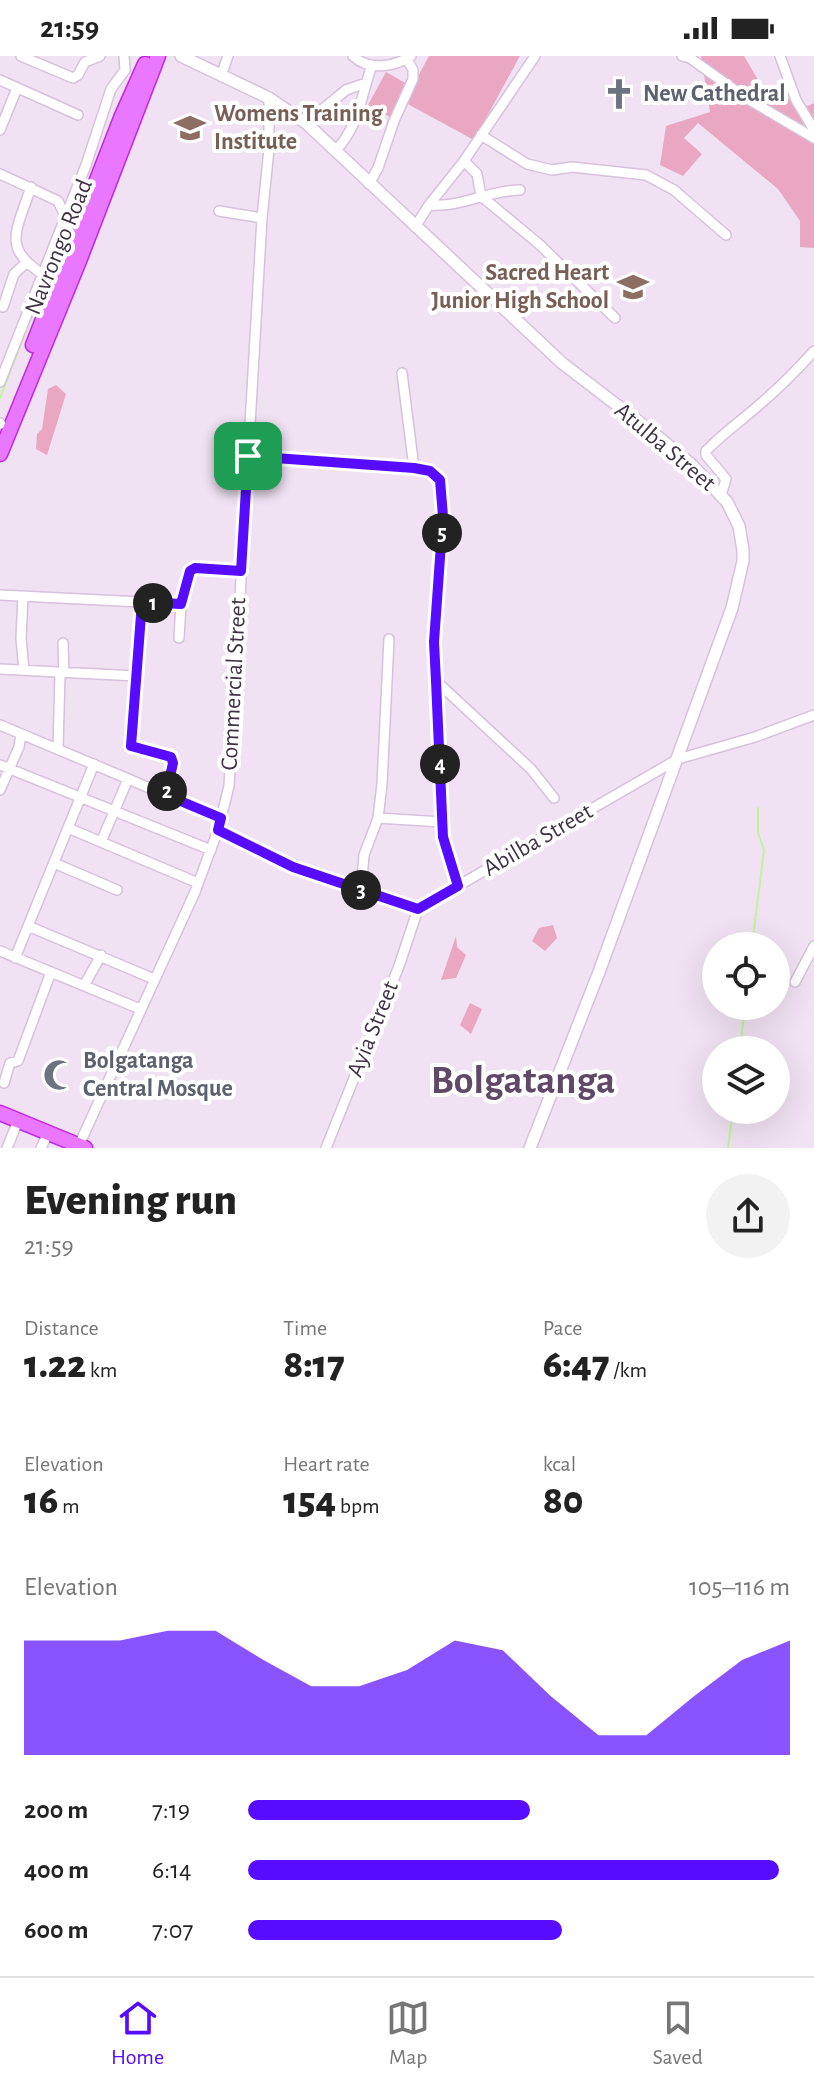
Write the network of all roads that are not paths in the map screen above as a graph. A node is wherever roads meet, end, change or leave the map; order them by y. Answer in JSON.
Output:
{"nodes":[{"id":1,"x":21,"y":56,"type":"edge"},
{"id":2,"x":100,"y":56,"type":"edge"},
{"id":3,"x":124,"y":56,"type":"edge"},
{"id":4,"x":181,"y":56,"type":"edge"},
{"id":5,"x":228,"y":56,"type":"edge"},
{"id":6,"x":353,"y":56,"type":"edge"},
{"id":7,"x":535,"y":56,"type":"edge"},
{"id":8,"x":682,"y":56,"type":"edge"},
{"id":9,"x":780,"y":56,"type":"edge"},
{"id":10,"x":154,"y":57,"type":"edge"},
{"id":11,"x":409,"y":57,"type":"edge"},
{"id":12,"x":34,"y":59,"type":"edge"},
{"id":13,"x":372,"y":65,"type":"junction"},
{"id":14,"x":221,"y":76,"type":"junction"},
{"id":15,"x":0,"y":80,"type":"edge"},
{"id":16,"x":366,"y":83,"type":"junction"},
{"id":17,"x":17,"y":88,"type":"junction"},
{"id":18,"x":269,"y":98,"type":"junction"},
{"id":19,"x":78,"y":115,"type":"dead end"},
{"id":20,"x":306,"y":123,"type":"junction"},
{"id":21,"x":0,"y":130,"type":"edge"},
{"id":22,"x":814,"y":130,"type":"edge"},
{"id":23,"x":481,"y":135,"type":"junction"},
{"id":24,"x":814,"y":138,"type":"edge"},
{"id":25,"x":336,"y":150,"type":"junction"},
{"id":26,"x":464,"y":161,"type":"junction"},
{"id":27,"x":0,"y":174,"type":"edge"},
{"id":28,"x":369,"y":184,"type":"junction"},
{"id":29,"x":31,"y":187,"type":"junction"},
{"id":30,"x":520,"y":190,"type":"dead end"},
{"id":31,"x":481,"y":196,"type":"junction"},
{"id":32,"x":429,"y":205,"type":"junction"},
{"id":33,"x":219,"y":211,"type":"dead end"},
{"id":34,"x":65,"y":218,"type":"junction"},
{"id":35,"x":262,"y":218,"type":"junction"},
{"id":36,"x":415,"y":227,"type":"junction"},
{"id":37,"x":77,"y":228,"type":"junction"},
{"id":38,"x":726,"y":235,"type":"dead end"},
{"id":39,"x":27,"y":262,"type":"junction"},
{"id":40,"x":49,"y":278,"type":"junction"},
{"id":41,"x":3,"y":307,"type":"dead end"},
{"id":42,"x":615,"y":318,"type":"dead end"},
{"id":43,"x":814,"y":351,"type":"edge"},
{"id":44,"x":402,"y":373,"type":"dead end"},
{"id":45,"x":0,"y":382,"type":"edge"},
{"id":46,"x":0,"y":425,"type":"edge"},
{"id":47,"x":0,"y":454,"type":"edge"},
{"id":48,"x":248,"y":456,"type":"junction"},
{"id":49,"x":414,"y":468,"type":"junction"},
{"id":50,"x":721,"y":495,"type":"junction"},
{"id":51,"x":241,"y":571,"type":"junction"},
{"id":52,"x":0,"y":595,"type":"edge"},
{"id":53,"x":23,"y":596,"type":"junction"},
{"id":54,"x":142,"y":602,"type":"junction"},
{"id":55,"x":181,"y":604,"type":"junction"},
{"id":56,"x":179,"y":638,"type":"dead end"},
{"id":57,"x":389,"y":639,"type":"dead end"},
{"id":58,"x":63,"y":643,"type":"dead end"},
{"id":59,"x":0,"y":669,"type":"edge"},
{"id":60,"x":24,"y":670,"type":"junction"},
{"id":61,"x":62,"y":673,"type":"junction"},
{"id":62,"x":136,"y":676,"type":"junction"},
{"id":63,"x":436,"y":681,"type":"junction"},
{"id":64,"x":814,"y":715,"type":"edge"},
{"id":65,"x":0,"y":725,"type":"edge"},
{"id":66,"x":21,"y":734,"type":"junction"},
{"id":67,"x":58,"y":749,"type":"junction"},
{"id":68,"x":678,"y":759,"type":"junction"},
{"id":69,"x":94,"y":764,"type":"junction"},
{"id":70,"x":5,"y":767,"type":"edge"},
{"id":71,"x":128,"y":779,"type":"junction"},
{"id":72,"x":0,"y":790,"type":"edge"},
{"id":73,"x":166,"y":795,"type":"junction"},
{"id":74,"x":80,"y":797,"type":"junction"},
{"id":75,"x":554,"y":798,"type":"dead end"},
{"id":76,"x":114,"y":811,"type":"junction"},
{"id":77,"x":221,"y":818,"type":"junction"},
{"id":78,"x":378,"y":818,"type":"junction"},
{"id":79,"x":442,"y":822,"type":"junction"},
{"id":80,"x":68,"y":828,"type":"junction"},
{"id":81,"x":218,"y":830,"type":"junction"},
{"id":82,"x":101,"y":842,"type":"junction"},
{"id":83,"x":211,"y":850,"type":"junction"},
{"id":84,"x":54,"y":863,"type":"junction"},
{"id":85,"x":198,"y":883,"type":"junction"},
{"id":86,"x":458,"y":886,"type":"junction"},
{"id":87,"x":117,"y":890,"type":"dead end"},
{"id":88,"x":361,"y":891,"type":"junction"},
{"id":89,"x":418,"y":909,"type":"junction"},
{"id":90,"x":28,"y":926,"type":"junction"},
{"id":91,"x":814,"y":946,"type":"edge"},
{"id":92,"x":0,"y":951,"type":"edge"},
{"id":93,"x":101,"y":955,"type":"junction"},
{"id":94,"x":15,"y":958,"type":"junction"},
{"id":95,"x":51,"y":972,"type":"junction"},
{"id":96,"x":154,"y":979,"type":"junction"},
{"id":97,"x":795,"y":982,"type":"dead end"},
{"id":98,"x":85,"y":984,"type":"junction"},
{"id":99,"x":140,"y":1009,"type":"junction"},
{"id":100,"x":4,"y":1083,"type":"dead end"},
{"id":101,"x":0,"y":1113,"type":"edge"},
{"id":102,"x":18,"y":1121,"type":"junction"},
{"id":103,"x":48,"y":1133,"type":"junction"},
{"id":104,"x":82,"y":1147,"type":"edge"},
{"id":105,"x":7,"y":1148,"type":"edge"},
{"id":106,"x":41,"y":1148,"type":"edge"},
{"id":107,"x":326,"y":1148,"type":"edge"},
{"id":108,"x":530,"y":1148,"type":"edge"}],
"edges":[{"from":1,"to":12,"type":"street"},
{"from":2,"to":12,"type":"street"},
{"from":3,"to":34,"type":"street"},
{"from":4,"to":14,"type":"street","name":"Atulba Street"},
{"from":5,"to":14,"type":"street"},
{"from":6,"to":13,"type":"street"},
{"from":7,"to":23,"type":"street"},
{"from":8,"to":24,"type":"street"},
{"from":9,"to":22,"type":"street"},
{"from":10,"to":37,"type":"highway","name":"Navrongo Road"},
{"from":10,"to":47,"type":"highway","name":"Navrongo Road"},
{"from":11,"to":13,"type":"street"},
{"from":11,"to":28,"type":"street"},
{"from":13,"to":16,"type":"street"},
{"from":14,"to":18,"type":"street","name":"Atulba Street"},
{"from":15,"to":17,"type":"street"},
{"from":16,"to":20,"type":"street"},
{"from":16,"to":25,"type":"street"},
{"from":17,"to":19,"type":"street"},
{"from":17,"to":21,"type":"street"},
{"from":18,"to":20,"type":"street","name":"Atulba Street"},
{"from":18,"to":35,"type":"street","name":"Commercial Street"},
{"from":20,"to":25,"type":"street","name":"Atulba Street"},
{"from":23,"to":26,"type":"street"},
{"from":23,"to":38,"type":"street"},
{"from":25,"to":28,"type":"street","name":"Atulba Street"},
{"from":26,"to":31,"type":"street"},
{"from":26,"to":32,"type":"street"},
{"from":27,"to":29,"type":"street"},
{"from":28,"to":36,"type":"street","name":"Atulba Street"},
{"from":29,"to":34,"type":"street"},
{"from":29,"to":39,"type":"street"},
{"from":30,"to":31,"type":"street"},
{"from":31,"to":32,"type":"street"},
{"from":31,"to":42,"type":"street"},
{"from":32,"to":36,"type":"street"},
{"from":33,"to":35,"type":"street"},
{"from":34,"to":37,"type":"street"},
{"from":34,"to":40,"type":"street"},
{"from":35,"to":48,"type":"street","name":"Commercial Street"},
{"from":36,"to":50,"type":"street","name":"Atulba Street"},
{"from":37,"to":40,"type":"highway","name":"Navrongo Road"},
{"from":39,"to":40,"type":"street"},
{"from":39,"to":41,"type":"street"},
{"from":40,"to":45,"type":"street"},
{"from":40,"to":46,"type":"highway","name":"Navrongo Road"},
{"from":43,"to":50,"type":"street"},
{"from":44,"to":49,"type":"street"},
{"from":48,"to":49,"type":"street"},
{"from":48,"to":51,"type":"street","name":"Commercial Street"},
{"from":49,"to":63,"type":"street"},
{"from":50,"to":68,"type":"street","name":"Atulba Street"},
{"from":51,"to":55,"type":"street"},
{"from":51,"to":77,"type":"street","name":"Commercial Street"},
{"from":52,"to":53,"type":"street"},
{"from":53,"to":54,"type":"street"},
{"from":53,"to":60,"type":"street"},
{"from":54,"to":55,"type":"street"},
{"from":54,"to":62,"type":"street"},
{"from":55,"to":56,"type":"street"},
{"from":57,"to":78,"type":"street"},
{"from":58,"to":61,"type":"street"},
{"from":59,"to":60,"type":"street"},
{"from":60,"to":61,"type":"street"},
{"from":61,"to":62,"type":"street"},
{"from":61,"to":67,"type":"street"},
{"from":62,"to":73,"type":"street"},
{"from":63,"to":75,"type":"street"},
{"from":63,"to":79,"type":"street"},
{"from":64,"to":68,"type":"street","name":"Abilba Street"},
{"from":65,"to":66,"type":"street"},
{"from":66,"to":67,"type":"street"},
{"from":66,"to":70,"type":"street"},
{"from":67,"to":69,"type":"street"},
{"from":68,"to":86,"type":"street","name":"Abilba Street"},
{"from":68,"to":108,"type":"street","name":"Atulba Street"},
{"from":69,"to":71,"type":"street"},
{"from":69,"to":74,"type":"street"},
{"from":70,"to":72,"type":"street"},
{"from":70,"to":74,"type":"street"},
{"from":71,"to":73,"type":"street"},
{"from":71,"to":76,"type":"street"},
{"from":73,"to":77,"type":"street"},
{"from":74,"to":76,"type":"street"},
{"from":74,"to":80,"type":"street"},
{"from":76,"to":82,"type":"street"},
{"from":76,"to":83,"type":"street"},
{"from":77,"to":81,"type":"street","name":"Commercial Street"},
{"from":78,"to":79,"type":"street"},
{"from":78,"to":88,"type":"street"},
{"from":79,"to":86,"type":"street"},
{"from":80,"to":82,"type":"street"},
{"from":80,"to":84,"type":"street"},
{"from":81,"to":83,"type":"street","name":"Commercial Street"},
{"from":81,"to":88,"type":"street"},
{"from":82,"to":85,"type":"street"},
{"from":83,"to":85,"type":"street","name":"Commercial Street"},
{"from":84,"to":87,"type":"street"},
{"from":84,"to":90,"type":"street"},
{"from":85,"to":96,"type":"street","name":"Commercial Street"},
{"from":86,"to":89,"type":"street","name":"Abilba Street"},
{"from":88,"to":89,"type":"street"},
{"from":89,"to":107,"type":"street","name":"Ayia Street"},
{"from":90,"to":93,"type":"street"},
{"from":90,"to":94,"type":"street"},
{"from":91,"to":97,"type":"street"},
{"from":92,"to":94,"type":"street"},
{"from":93,"to":96,"type":"street"},
{"from":93,"to":98,"type":"street"},
{"from":94,"to":95,"type":"street"},
{"from":95,"to":98,"type":"street"},
{"from":95,"to":100,"type":"street"},
{"from":96,"to":99,"type":"street","name":"Commercial Street"},
{"from":98,"to":99,"type":"street"},
{"from":99,"to":104,"type":"street","name":"Commercial Street"},
{"from":101,"to":102,"type":"highway"},
{"from":102,"to":103,"type":"highway"},
{"from":102,"to":105,"type":"street"},
{"from":103,"to":104,"type":"highway"},
{"from":103,"to":106,"type":"street"}]}
